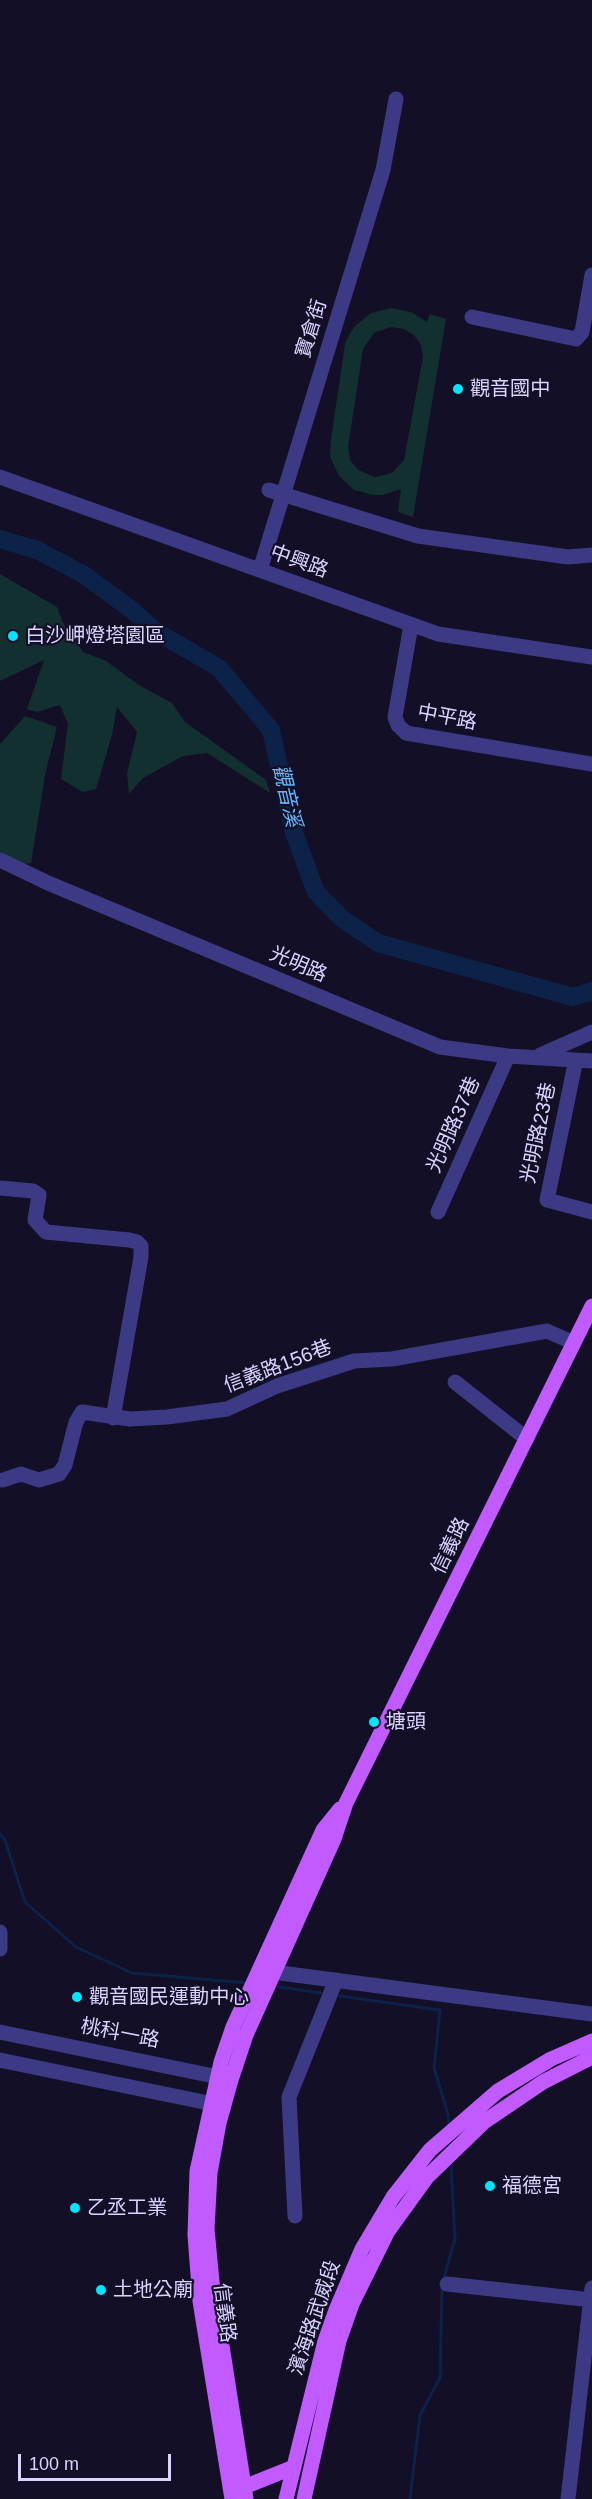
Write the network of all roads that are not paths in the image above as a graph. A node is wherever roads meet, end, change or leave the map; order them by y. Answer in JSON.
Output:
{"nodes":[{"id":1,"x":396,"y":99,"type":"dead end"},
{"id":2,"x":592,"y":275,"type":"edge"},
{"id":3,"x":472,"y":317,"type":"dead end"},
{"id":4,"x":0,"y":477,"type":"edge"},
{"id":5,"x":276,"y":493,"type":"junction"},
{"id":6,"x":592,"y":555,"type":"edge"},
{"id":7,"x":260,"y":570,"type":"junction"},
{"id":8,"x":411,"y":625,"type":"junction"},
{"id":9,"x":592,"y":657,"type":"edge"},
{"id":10,"x":592,"y":764,"type":"edge"},
{"id":11,"x":0,"y":860,"type":"edge"},
{"id":12,"x":592,"y":1032,"type":"edge"},
{"id":13,"x":508,"y":1056,"type":"junction"},
{"id":14,"x":538,"y":1056,"type":"junction"},
{"id":15,"x":592,"y":1061,"type":"edge"},
{"id":16,"x":575,"y":1064,"type":"dead end"},
{"id":17,"x":0,"y":1188,"type":"edge"},
{"id":18,"x":438,"y":1212,"type":"dead end"},
{"id":19,"x":592,"y":1212,"type":"edge"},
{"id":20,"x":591,"y":1311,"type":"edge"},
{"id":21,"x":574,"y":1343,"type":"junction"},
{"id":22,"x":454,"y":1382,"type":"dead end"},
{"id":23,"x":113,"y":1418,"type":"junction"},
{"id":24,"x":527,"y":1438,"type":"junction"},
{"id":25,"x":3,"y":1480,"type":"dead end"},
{"id":26,"x":0,"y":1932,"type":"edge"},
{"id":27,"x":0,"y":1949,"type":"edge"},
{"id":28,"x":266,"y":1975,"type":"junction"},
{"id":29,"x":336,"y":1980,"type":"junction"},
{"id":30,"x":592,"y":2014,"type":"edge"},
{"id":31,"x":0,"y":2032,"type":"edge"},
{"id":32,"x":592,"y":2041,"type":"edge"},
{"id":33,"x":592,"y":2057,"type":"edge"},
{"id":34,"x":0,"y":2060,"type":"edge"},
{"id":35,"x":225,"y":2077,"type":"junction"},
{"id":36,"x":217,"y":2105,"type":"junction"},
{"id":37,"x":295,"y":2216,"type":"dead end"},
{"id":38,"x":447,"y":2284,"type":"dead end"},
{"id":39,"x":592,"y":2296,"type":"edge"},
{"id":40,"x":294,"y":2467,"type":"junction"},
{"id":41,"x":245,"y":2493,"type":"edge"},
{"id":42,"x":232,"y":2499,"type":"edge"},
{"id":43,"x":286,"y":2499,"type":"edge"},
{"id":44,"x":304,"y":2499,"type":"edge"},
{"id":45,"x":568,"y":2499,"type":"edge"}],
"edges":[{"from":1,"to":5,"type":"street","name":"寶倉街"},
{"from":2,"to":3,"type":"street"},
{"from":4,"to":7,"type":"street","name":"中興路"},
{"from":5,"to":6,"type":"street"},
{"from":5,"to":7,"type":"street","name":"寶倉街"},
{"from":7,"to":8,"type":"street","name":"中興路"},
{"from":8,"to":9,"type":"street","name":"中興路"},
{"from":8,"to":10,"type":"street","name":"中平路"},
{"from":11,"to":13,"type":"street","name":"光明路"},
{"from":12,"to":14,"type":"street"},
{"from":13,"to":14,"type":"street","name":"光明路"},
{"from":13,"to":18,"type":"street","name":"光明路37巷"},
{"from":14,"to":15,"type":"street","name":"光明路"},
{"from":16,"to":19,"type":"street","name":"光明路23巷"},
{"from":17,"to":23,"type":"street"},
{"from":20,"to":21,"type":"main road","name":"信義路"},
{"from":21,"to":23,"type":"street","name":"信義路156巷"},
{"from":21,"to":24,"type":"main road","name":"信義路"},
{"from":22,"to":24,"type":"street"},
{"from":23,"to":25,"type":"street","name":"信義路156巷"},
{"from":24,"to":28,"type":"main road","name":"信義路"},
{"from":26,"to":27,"type":"street"},
{"from":28,"to":29,"type":"street"},
{"from":28,"to":35,"type":"main road","name":"信義路"},
{"from":29,"to":30,"type":"street"},
{"from":29,"to":37,"type":"street"},
{"from":31,"to":35,"type":"street","name":"桃科一路"},
{"from":32,"to":40,"type":"main road","name":"濱海路武威段"},
{"from":33,"to":44,"type":"main road","name":"濱海路武威段"},
{"from":34,"to":36,"type":"street"},
{"from":35,"to":36,"type":"main road","name":"信義路"},
{"from":36,"to":41,"type":"main road","name":"信義路"},
{"from":36,"to":42,"type":"main road","name":"信義路"},
{"from":38,"to":39,"type":"street"},
{"from":39,"to":45,"type":"street"},
{"from":40,"to":41,"type":"main road"},
{"from":40,"to":43,"type":"main road","name":"濱海路武威段"}]}
